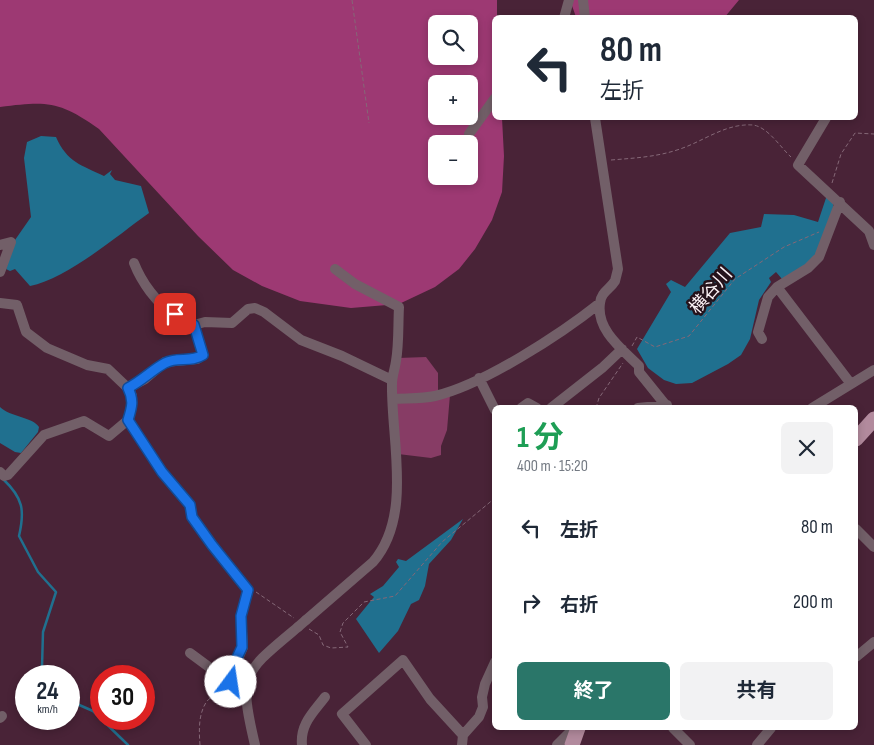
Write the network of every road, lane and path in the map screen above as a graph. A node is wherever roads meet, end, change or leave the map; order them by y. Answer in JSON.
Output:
{"nodes":[{"id":1,"x":352,"y":0,"type":"edge"},
{"id":2,"x":569,"y":0,"type":"edge"},
{"id":3,"x":583,"y":0,"type":"edge"},
{"id":4,"x":565,"y":15,"type":"edge"},
{"id":5,"x":585,"y":15,"type":"edge"},
{"id":6,"x":492,"y":102,"type":"edge"},
{"id":7,"x":595,"y":120,"type":"edge"},
{"id":8,"x":825,"y":120,"type":"edge"},
{"id":9,"x":369,"y":123,"type":"dead end"},
{"id":10,"x":469,"y":134,"type":"dead end"},
{"id":11,"x":874,"y":134,"type":"edge"},
{"id":12,"x":603,"y":160,"type":"junction"},
{"id":13,"x":798,"y":165,"type":"junction"},
{"id":14,"x":832,"y":186,"type":"dead end"},
{"id":15,"x":840,"y":202,"type":"junction"},
{"id":16,"x":818,"y":232,"type":"dead end"},
{"id":17,"x":0,"y":245,"type":"edge"},
{"id":18,"x":874,"y":245,"type":"edge"},
{"id":19,"x":134,"y":263,"type":"dead end"},
{"id":20,"x":335,"y":269,"type":"dead end"},
{"id":21,"x":0,"y":272,"type":"edge"},
{"id":22,"x":778,"y":287,"type":"junction"},
{"id":23,"x":0,"y":303,"type":"edge"},
{"id":24,"x":600,"y":303,"type":"junction"},
{"id":25,"x":194,"y":325,"type":"junction"},
{"id":26,"x":762,"y":339,"type":"dead end"},
{"id":27,"x":625,"y":351,"type":"junction"},
{"id":28,"x":874,"y":370,"type":"edge"},
{"id":29,"x":479,"y":378,"type":"junction"},
{"id":30,"x":392,"y":380,"type":"junction"},
{"id":31,"x":851,"y":384,"type":"junction"},
{"id":32,"x":128,"y":388,"type":"junction"},
{"id":33,"x":393,"y":399,"type":"junction"},
{"id":34,"x":492,"y":405,"type":"edge"},
{"id":35,"x":555,"y":405,"type":"edge"},
{"id":36,"x":597,"y":405,"type":"edge"},
{"id":37,"x":666,"y":405,"type":"edge"},
{"id":38,"x":817,"y":405,"type":"edge"},
{"id":39,"x":874,"y":419,"type":"edge"},
{"id":40,"x":128,"y":420,"type":"junction"},
{"id":41,"x":858,"y":437,"type":"edge"},
{"id":42,"x":0,"y":472,"type":"edge"},
{"id":43,"x":858,"y":531,"type":"edge"},
{"id":44,"x":874,"y":548,"type":"edge"},
{"id":45,"x":874,"y":642,"type":"edge"},
{"id":46,"x":190,"y":653,"type":"dead end"},
{"id":47,"x":858,"y":655,"type":"edge"},
{"id":48,"x":492,"y":669,"type":"edge"},
{"id":49,"x":230,"y":678,"type":"junction"},
{"id":50,"x":325,"y":697,"type":"dead end"},
{"id":51,"x":246,"y":700,"type":"junction"},
{"id":52,"x":675,"y":730,"type":"edge"},
{"id":53,"x":769,"y":730,"type":"edge"},
{"id":54,"x":575,"y":735,"type":"edge"},
{"id":55,"x":463,"y":740,"type":"edge"},
{"id":56,"x":255,"y":745,"type":"edge"},
{"id":57,"x":302,"y":745,"type":"edge"},
{"id":58,"x":366,"y":745,"type":"edge"},
{"id":59,"x":557,"y":745,"type":"edge"},
{"id":60,"x":690,"y":745,"type":"edge"},
{"id":61,"x":757,"y":745,"type":"edge"}],
"edges":[{"from":1,"to":9,"type":"path"},
{"from":2,"to":4,"type":"street"},
{"from":3,"to":5,"type":"street"},
{"from":6,"to":10,"type":"street"},
{"from":7,"to":12,"type":"street"},
{"from":8,"to":13,"type":"street"},
{"from":11,"to":14,"type":"path"},
{"from":12,"to":13,"type":"path"},
{"from":12,"to":24,"type":"street"},
{"from":13,"to":15,"type":"street"},
{"from":15,"to":18,"type":"street"},
{"from":15,"to":22,"type":"street"},
{"from":16,"to":27,"type":"path","name":"横谷川"},
{"from":17,"to":21,"type":"street"},
{"from":19,"to":25,"type":"street"},
{"from":20,"to":30,"type":"street"},
{"from":22,"to":26,"type":"street"},
{"from":22,"to":31,"type":"street"},
{"from":23,"to":32,"type":"street"},
{"from":24,"to":27,"type":"street"},
{"from":24,"to":29,"type":"street"},
{"from":25,"to":30,"type":"street"},
{"from":25,"to":32,"type":"street"},
{"from":27,"to":35,"type":"street"},
{"from":27,"to":36,"type":"path","name":"横谷川"},
{"from":27,"to":37,"type":"street"},
{"from":28,"to":31,"type":"street"},
{"from":29,"to":33,"type":"street"},
{"from":29,"to":34,"type":"street"},
{"from":30,"to":33,"type":"street"},
{"from":31,"to":38,"type":"street"},
{"from":32,"to":40,"type":"street"},
{"from":33,"to":51,"type":"street"},
{"from":39,"to":41,"type":"main road"},
{"from":40,"to":42,"type":"street"},
{"from":40,"to":49,"type":"street"},
{"from":43,"to":44,"type":"street"},
{"from":45,"to":47,"type":"street"},
{"from":46,"to":49,"type":"street"},
{"from":48,"to":55,"type":"street"},
{"from":49,"to":51,"type":"street"},
{"from":50,"to":57,"type":"street"},
{"from":51,"to":56,"type":"street"},
{"from":52,"to":60,"type":"street"},
{"from":53,"to":61,"type":"street"},
{"from":54,"to":59,"type":"street"},
{"from":55,"to":58,"type":"street"}]}
